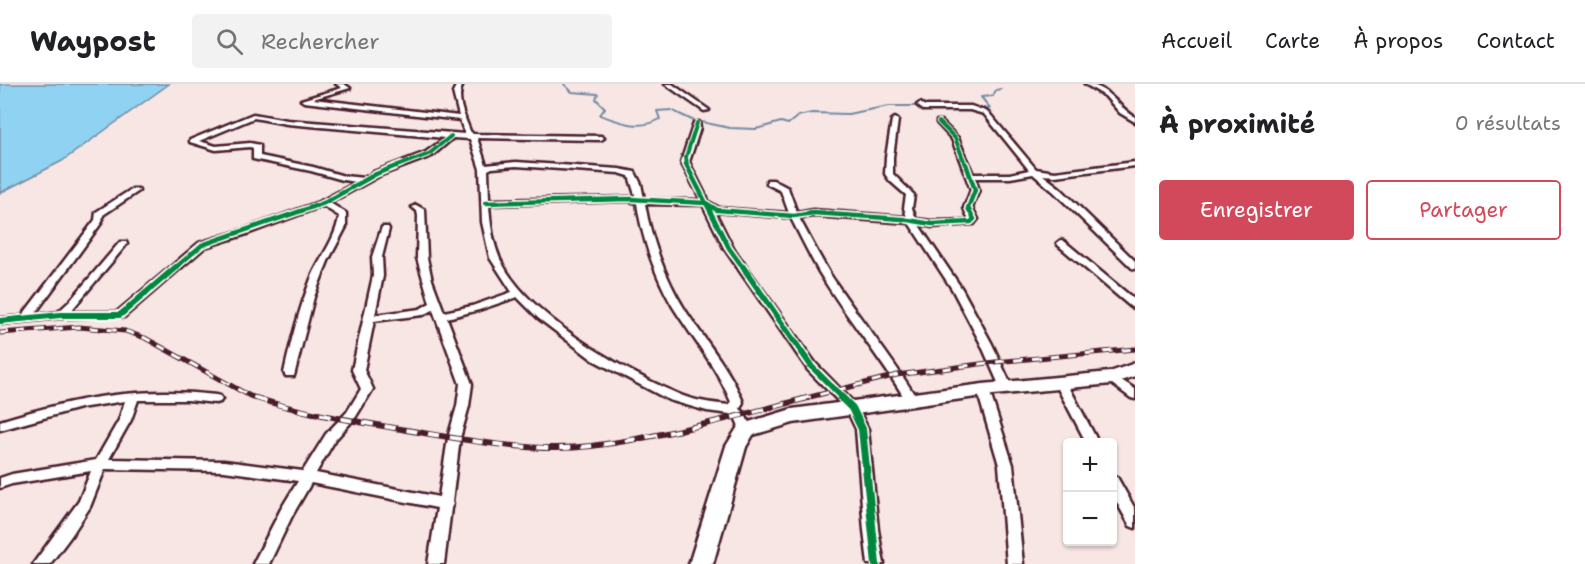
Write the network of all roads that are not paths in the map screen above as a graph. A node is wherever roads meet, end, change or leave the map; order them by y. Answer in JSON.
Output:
{"nodes":[{"id":1,"x":339,"y":84,"type":"edge"},
{"id":2,"x":460,"y":84,"type":"edge"},
{"id":3,"x":668,"y":84,"type":"edge"},
{"id":4,"x":1088,"y":84,"type":"edge"},
{"id":5,"x":921,"y":106,"type":"dead end"},
{"id":6,"x":706,"y":110,"type":"dead end"},
{"id":7,"x":464,"y":119,"type":"junction"},
{"id":8,"x":895,"y":120,"type":"dead end"},
{"id":9,"x":1135,"y":120,"type":"edge"},
{"id":10,"x":939,"y":122,"type":"dead end"},
{"id":11,"x":697,"y":123,"type":"dead end"},
{"id":12,"x":451,"y":136,"type":"junction"},
{"id":13,"x":472,"y":137,"type":"junction"},
{"id":14,"x":601,"y":138,"type":"dead end"},
{"id":15,"x":1135,"y":164,"type":"edge"},
{"id":16,"x":484,"y":169,"type":"junction"},
{"id":17,"x":1034,"y":171,"type":"junction"},
{"id":18,"x":971,"y":176,"type":"junction"},
{"id":19,"x":363,"y":180,"type":"junction"},
{"id":20,"x":770,"y":182,"type":"dead end"},
{"id":21,"x":135,"y":191,"type":"dead end"},
{"id":22,"x":641,"y":201,"type":"junction"},
{"id":23,"x":324,"y":203,"type":"junction"},
{"id":24,"x":485,"y":203,"type":"junction"},
{"id":25,"x":706,"y":203,"type":"junction"},
{"id":26,"x":416,"y":207,"type":"dead end"},
{"id":27,"x":794,"y":216,"type":"junction"},
{"id":28,"x":914,"y":221,"type":"junction"},
{"id":29,"x":385,"y":230,"type":"dead end"},
{"id":30,"x":1061,"y":243,"type":"dead end"},
{"id":31,"x":123,"y":244,"type":"dead end"},
{"id":32,"x":1135,"y":266,"type":"edge"},
{"id":33,"x":519,"y":293,"type":"junction"},
{"id":34,"x":1135,"y":305,"type":"edge"},
{"id":35,"x":438,"y":310,"type":"junction"},
{"id":36,"x":61,"y":315,"type":"junction"},
{"id":37,"x":25,"y":319,"type":"junction"},
{"id":38,"x":368,"y":319,"type":"junction"},
{"id":39,"x":0,"y":321,"type":"edge"},
{"id":40,"x":1135,"y":369,"type":"edge"},
{"id":41,"x":290,"y":373,"type":"dead end"},
{"id":42,"x":1112,"y":378,"type":"junction"},
{"id":43,"x":1061,"y":383,"type":"junction"},
{"id":44,"x":1006,"y":387,"type":"junction"},
{"id":45,"x":982,"y":390,"type":"junction"},
{"id":46,"x":1135,"y":395,"type":"edge"},
{"id":47,"x":133,"y":396,"type":"junction"},
{"id":48,"x":216,"y":399,"type":"dead end"},
{"id":49,"x":911,"y":399,"type":"junction"},
{"id":50,"x":852,"y":408,"type":"junction"},
{"id":51,"x":734,"y":410,"type":"junction"},
{"id":52,"x":0,"y":426,"type":"edge"},
{"id":53,"x":746,"y":430,"type":"junction"},
{"id":54,"x":1090,"y":438,"type":"edge"},
{"id":55,"x":99,"y":464,"type":"junction"},
{"id":56,"x":309,"y":477,"type":"junction"},
{"id":57,"x":0,"y":483,"type":"edge"},
{"id":58,"x":1117,"y":488,"type":"edge"},
{"id":59,"x":446,"y":504,"type":"junction"},
{"id":60,"x":1135,"y":522,"type":"edge"},
{"id":61,"x":41,"y":564,"type":"edge"},
{"id":62,"x":261,"y":564,"type":"edge"},
{"id":63,"x":436,"y":564,"type":"edge"},
{"id":64,"x":701,"y":564,"type":"edge"},
{"id":65,"x":876,"y":564,"type":"edge"},
{"id":66,"x":1015,"y":564,"type":"edge"}],
"edges":[{"from":1,"to":7,"type":"street"},
{"from":2,"to":7,"type":"street"},
{"from":3,"to":6,"type":"street"},
{"from":4,"to":9,"type":"street"},
{"from":5,"to":17,"type":"street"},
{"from":7,"to":13,"type":"street"},
{"from":8,"to":28,"type":"street"},
{"from":10,"to":18,"type":"street"},
{"from":11,"to":25,"type":"street"},
{"from":12,"to":13,"type":"street"},
{"from":12,"to":19,"type":"street"},
{"from":12,"to":19,"type":"street"},
{"from":13,"to":14,"type":"street"},
{"from":13,"to":16,"type":"street"},
{"from":15,"to":17,"type":"street"},
{"from":16,"to":22,"type":"street"},
{"from":16,"to":24,"type":"street"},
{"from":17,"to":18,"type":"street"},
{"from":17,"to":32,"type":"street"},
{"from":18,"to":28,"type":"street"},
{"from":19,"to":23,"type":"street"},
{"from":20,"to":27,"type":"street"},
{"from":21,"to":37,"type":"street"},
{"from":22,"to":24,"type":"street"},
{"from":22,"to":25,"type":"street"},
{"from":22,"to":51,"type":"street"},
{"from":23,"to":36,"type":"street"},
{"from":23,"to":41,"type":"street"},
{"from":24,"to":33,"type":"street"},
{"from":25,"to":27,"type":"street"},
{"from":25,"to":50,"type":"street"},
{"from":26,"to":35,"type":"street"},
{"from":27,"to":28,"type":"street"},
{"from":27,"to":49,"type":"street"},
{"from":28,"to":44,"type":"street"},
{"from":29,"to":38,"type":"street"},
{"from":30,"to":34,"type":"street"},
{"from":31,"to":36,"type":"street"},
{"from":33,"to":35,"type":"street"},
{"from":33,"to":51,"type":"street"},
{"from":35,"to":38,"type":"street"},
{"from":35,"to":59,"type":"street"},
{"from":36,"to":37,"type":"street"},
{"from":37,"to":39,"type":"street"},
{"from":38,"to":56,"type":"street"},
{"from":40,"to":42,"type":"main road"},
{"from":42,"to":43,"type":"main road"},
{"from":42,"to":46,"type":"street"},
{"from":43,"to":44,"type":"main road"},
{"from":43,"to":54,"type":"street"},
{"from":44,"to":45,"type":"main road"},
{"from":45,"to":49,"type":"main road"},
{"from":45,"to":66,"type":"street"},
{"from":47,"to":48,"type":"street"},
{"from":47,"to":52,"type":"street"},
{"from":47,"to":55,"type":"street"},
{"from":49,"to":50,"type":"main road"},
{"from":50,"to":53,"type":"main road"},
{"from":50,"to":65,"type":"street"},
{"from":51,"to":53,"type":"street"},
{"from":53,"to":64,"type":"main road"},
{"from":55,"to":56,"type":"street"},
{"from":55,"to":57,"type":"street"},
{"from":55,"to":61,"type":"street"},
{"from":56,"to":59,"type":"street"},
{"from":56,"to":62,"type":"street"},
{"from":58,"to":60,"type":"street"},
{"from":59,"to":63,"type":"street"}]}
